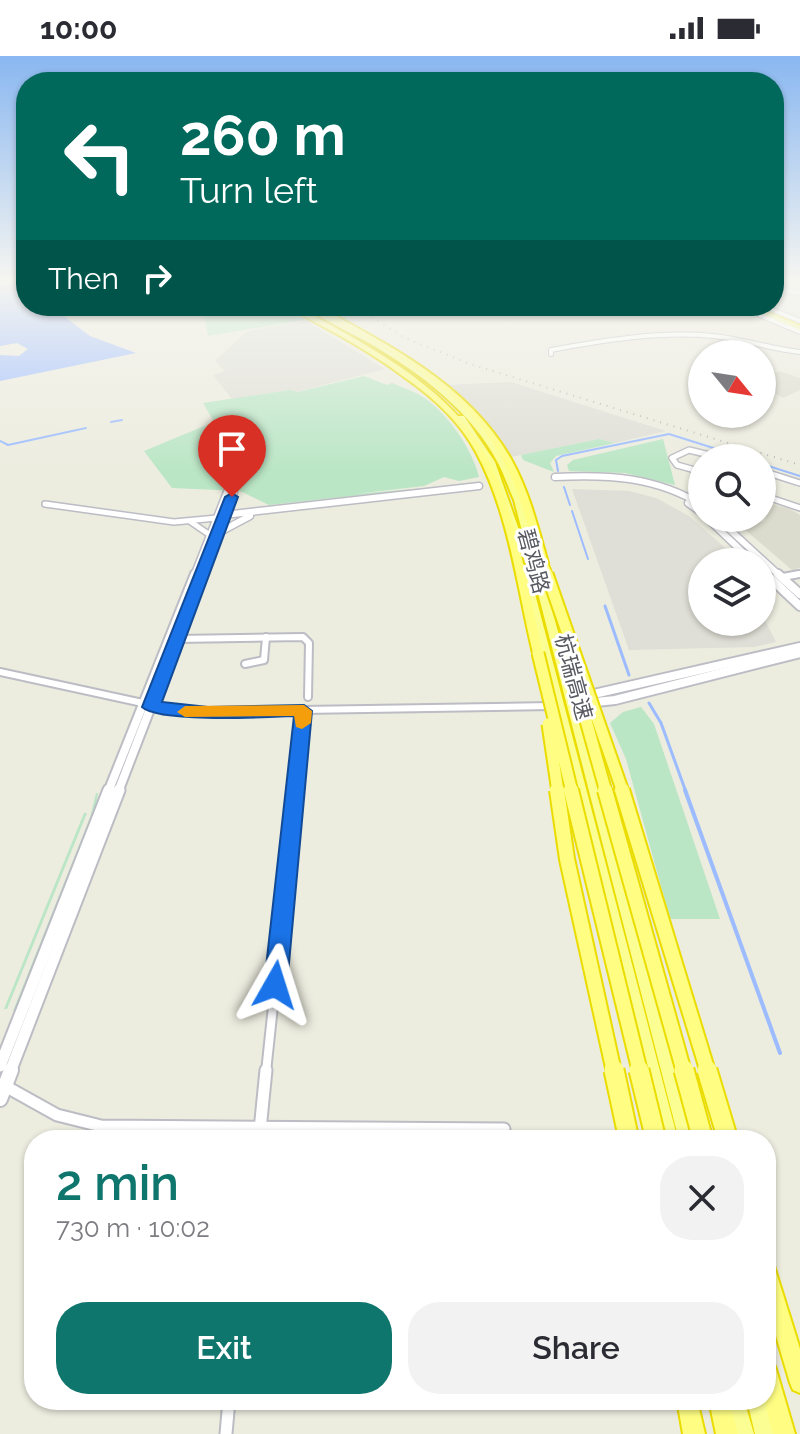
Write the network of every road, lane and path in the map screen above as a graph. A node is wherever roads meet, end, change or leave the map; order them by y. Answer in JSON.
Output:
{"nodes":[{"id":1,"x":355,"y":343,"type":"edge"},
{"id":2,"x":358,"y":343,"type":"edge"},
{"id":3,"x":371,"y":343,"type":"edge"},
{"id":4,"x":375,"y":343,"type":"edge"},
{"id":5,"x":594,"y":343,"type":"edge"},
{"id":6,"x":751,"y":343,"type":"edge"},
{"id":7,"x":800,"y":352,"type":"edge"},
{"id":8,"x":551,"y":354,"type":"dead end"},
{"id":9,"x":688,"y":449,"type":"edge"},
{"id":10,"x":688,"y":468,"type":"edge"},
{"id":11,"x":776,"y":475,"type":"edge"},
{"id":12,"x":800,"y":483,"type":"edge"},
{"id":13,"x":688,"y":497,"type":"edge"},
{"id":14,"x":776,"y":499,"type":"edge"},
{"id":15,"x":688,"y":503,"type":"edge"},
{"id":16,"x":45,"y":504,"type":"dead end"},
{"id":17,"x":800,"y":508,"type":"edge"},
{"id":18,"x":258,"y":512,"type":"junction"},
{"id":19,"x":189,"y":522,"type":"junction"},
{"id":20,"x":218,"y":522,"type":"junction"},
{"id":21,"x":722,"y":532,"type":"edge"},
{"id":22,"x":733,"y":532,"type":"edge"},
{"id":23,"x":738,"y":548,"type":"edge"},
{"id":24,"x":543,"y":563,"type":"junction"},
{"id":25,"x":800,"y":574,"type":"edge"},
{"id":26,"x":783,"y":577,"type":"junction"},
{"id":27,"x":776,"y":583,"type":"edge"},
{"id":28,"x":800,"y":594,"type":"edge"},
{"id":29,"x":800,"y":606,"type":"edge"},
{"id":30,"x":266,"y":637,"type":"junction"},
{"id":31,"x":177,"y":639,"type":"junction"},
{"id":32,"x":800,"y":647,"type":"edge"},
{"id":33,"x":538,"y":653,"type":"junction"},
{"id":34,"x":800,"y":653,"type":"edge"},
{"id":35,"x":245,"y":664,"type":"dead end"},
{"id":36,"x":0,"y":672,"type":"edge"},
{"id":37,"x":308,"y":697,"type":"dead end"},
{"id":38,"x":571,"y":700,"type":"junction"},
{"id":39,"x":147,"y":706,"type":"junction"},
{"id":40,"x":559,"y":706,"type":"junction"},
{"id":41,"x":304,"y":711,"type":"junction"},
{"id":42,"x":0,"y":1066,"type":"edge"},
{"id":43,"x":3,"y":1084,"type":"edge"},
{"id":44,"x":0,"y":1099,"type":"edge"},
{"id":45,"x":261,"y":1127,"type":"junction"},
{"id":46,"x":504,"y":1129,"type":"dead end"},
{"id":47,"x":261,"y":1130,"type":"edge"},
{"id":48,"x":627,"y":1130,"type":"edge"},
{"id":49,"x":654,"y":1130,"type":"edge"},
{"id":50,"x":666,"y":1130,"type":"edge"},
{"id":51,"x":685,"y":1130,"type":"edge"},
{"id":52,"x":700,"y":1130,"type":"edge"},
{"id":53,"x":725,"y":1130,"type":"edge"},
{"id":54,"x":776,"y":1303,"type":"edge"},
{"id":55,"x":800,"y":1383,"type":"edge"},
{"id":56,"x":776,"y":1405,"type":"edge"},
{"id":57,"x":228,"y":1410,"type":"edge"},
{"id":58,"x":689,"y":1410,"type":"edge"},
{"id":59,"x":721,"y":1410,"type":"edge"},
{"id":60,"x":737,"y":1410,"type":"edge"},
{"id":61,"x":760,"y":1410,"type":"edge"},
{"id":62,"x":226,"y":1434,"type":"edge"},
{"id":63,"x":694,"y":1434,"type":"edge"},
{"id":64,"x":727,"y":1434,"type":"edge"},
{"id":65,"x":743,"y":1434,"type":"edge"},
{"id":66,"x":766,"y":1434,"type":"edge"},
{"id":67,"x":784,"y":1434,"type":"edge"}],
"edges":[{"from":1,"to":33,"type":"highway","name":"杭瑞高速"},
{"from":2,"to":40,"type":"highway","name":"碧鸡路"},
{"from":3,"to":38,"type":"highway","name":"碧鸡路"},
{"from":4,"to":24,"type":"highway","name":"杭瑞高速"},
{"from":5,"to":8,"type":"street"},
{"from":6,"to":7,"type":"street"},
{"from":9,"to":10,"type":"street"},
{"from":11,"to":12,"type":"street"},
{"from":13,"to":15,"type":"street"},
{"from":14,"to":17,"type":"street"},
{"from":16,"to":19,"type":"street"},
{"from":18,"to":18,"type":"street"},
{"from":18,"to":20,"type":"street"},
{"from":18,"to":20,"type":"street"},
{"from":18,"to":20,"type":"street"},
{"from":19,"to":20,"type":"street"},
{"from":19,"to":20,"type":"street"},
{"from":20,"to":31,"type":"street"},
{"from":20,"to":39,"type":"street"},
{"from":21,"to":23,"type":"street"},
{"from":22,"to":26,"type":"street"},
{"from":24,"to":52,"type":"highway","name":"杭瑞高速","bridge":true},
{"from":24,"to":53,"type":"highway","bridge":true},
{"from":25,"to":26,"type":"street"},
{"from":26,"to":28,"type":"street"},
{"from":27,"to":29,"type":"street"},
{"from":30,"to":31,"type":"street"},
{"from":30,"to":35,"type":"street"},
{"from":30,"to":37,"type":"street"},
{"from":31,"to":39,"type":"street"},
{"from":32,"to":38,"type":"street"},
{"from":33,"to":48,"type":"highway","bridge":true},
{"from":33,"to":49,"type":"highway","name":"杭瑞高速","bridge":true},
{"from":34,"to":38,"type":"street"},
{"from":36,"to":39,"type":"street"},
{"from":38,"to":51,"type":"highway","name":"碧鸡路"},
{"from":39,"to":41,"type":"street"},
{"from":39,"to":42,"type":"street"},
{"from":39,"to":43,"type":"street"},
{"from":40,"to":41,"type":"street"},
{"from":40,"to":50,"type":"highway","name":"碧鸡路"},
{"from":41,"to":45,"type":"street"},
{"from":43,"to":44,"type":"street"},
{"from":43,"to":45,"type":"street"},
{"from":45,"to":46,"type":"street"},
{"from":45,"to":47,"type":"street"},
{"from":54,"to":55,"type":"highway"},
{"from":56,"to":67,"type":"highway"},
{"from":57,"to":62,"type":"street"},
{"from":58,"to":63,"type":"highway"},
{"from":59,"to":64,"type":"highway"},
{"from":60,"to":65,"type":"highway"},
{"from":61,"to":66,"type":"highway"}]}
